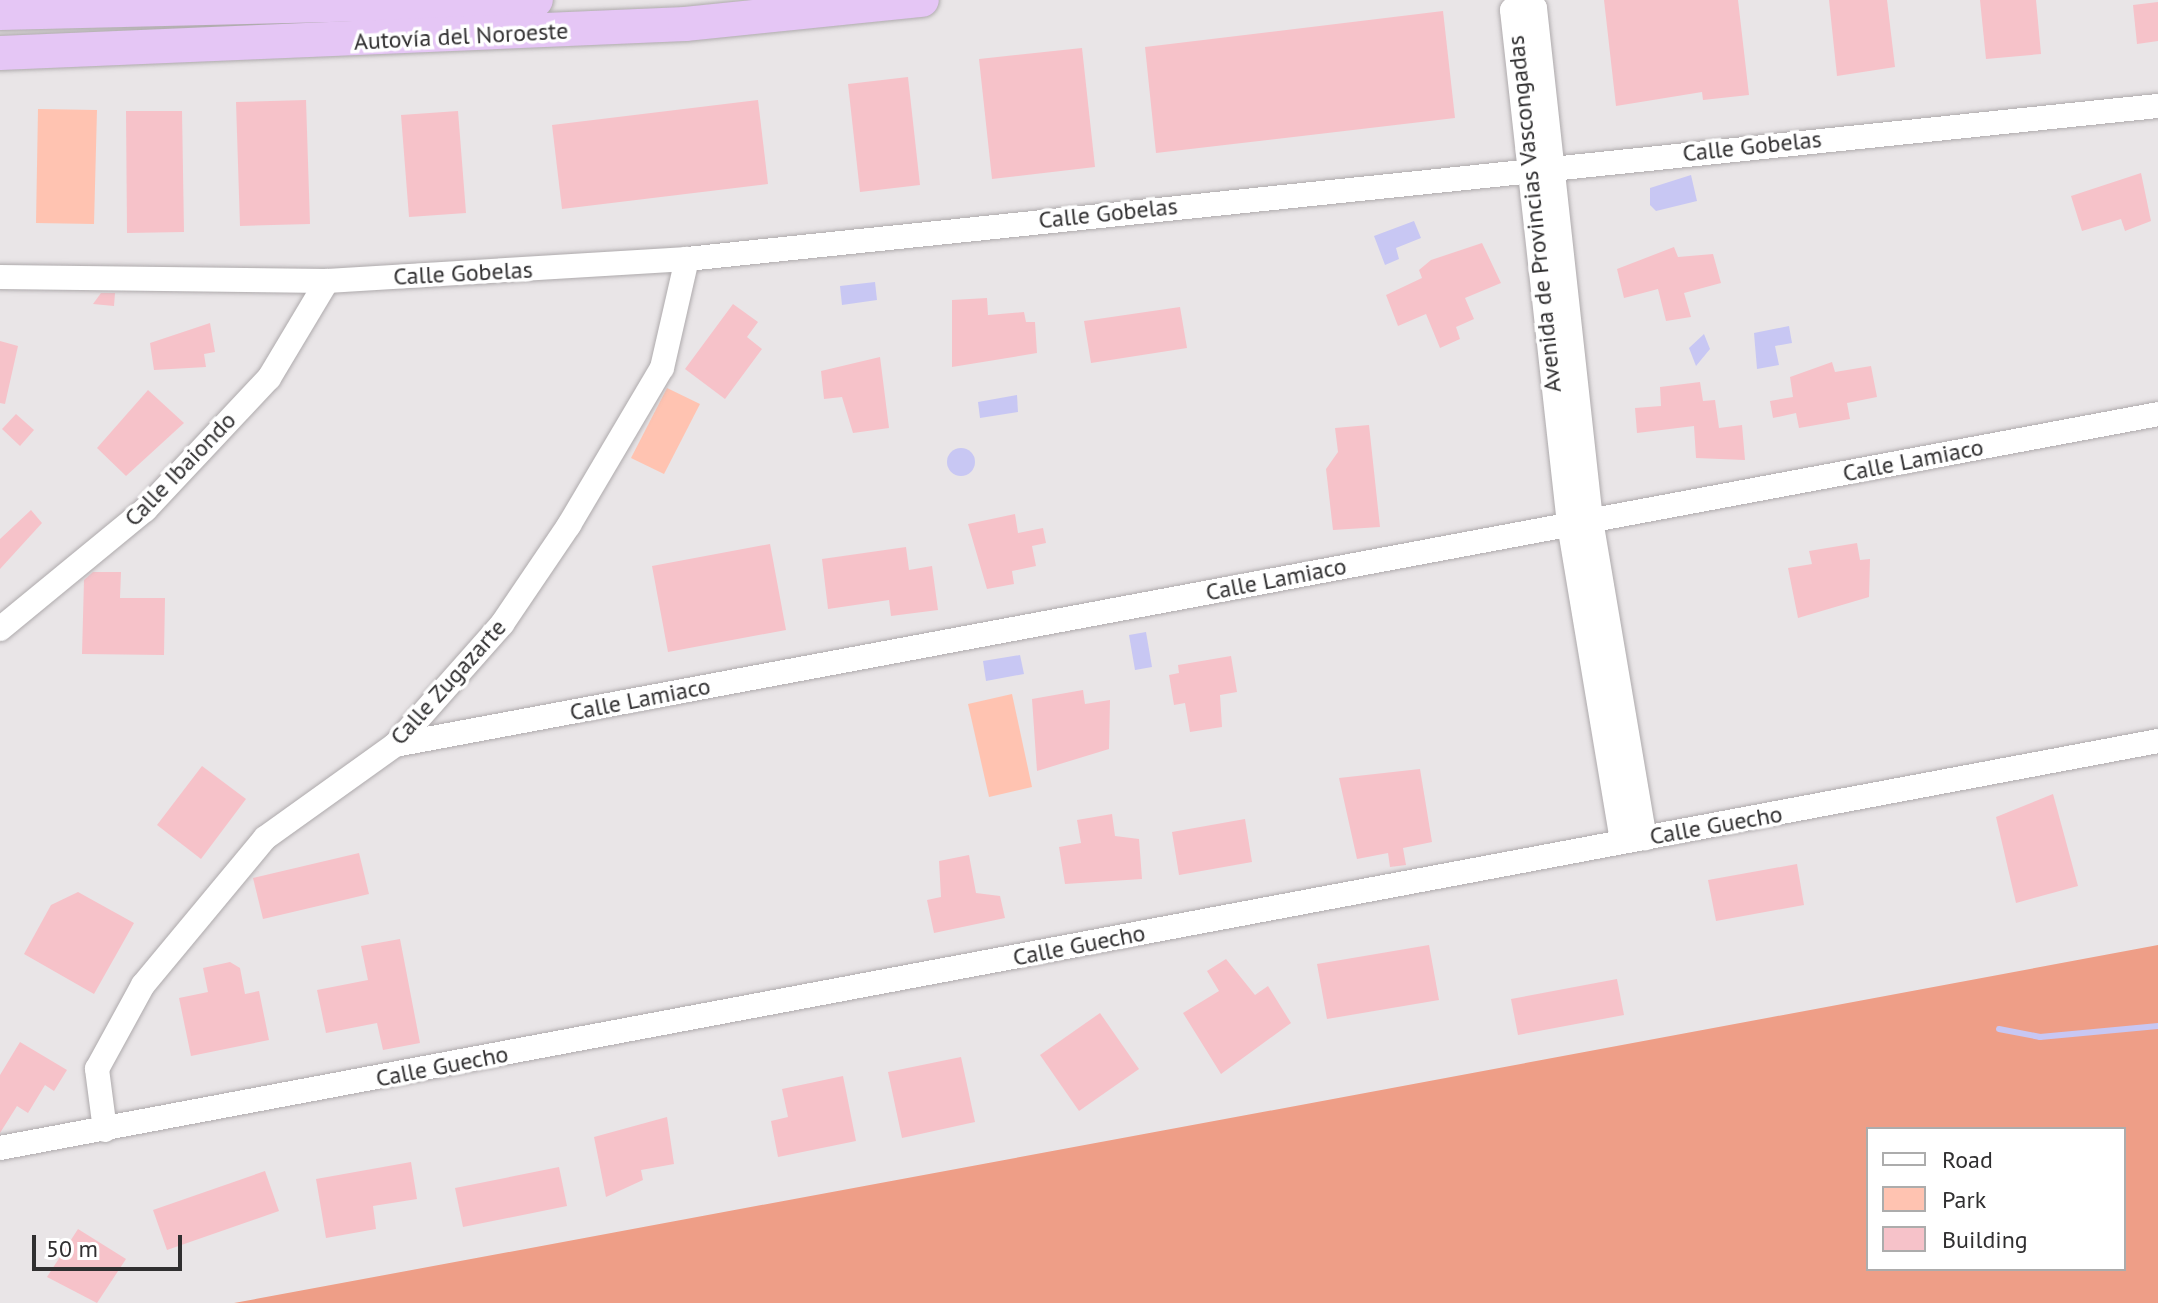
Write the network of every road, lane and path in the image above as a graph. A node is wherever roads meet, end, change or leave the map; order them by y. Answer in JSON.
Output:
{"nodes":[{"id":1,"x":536,"y":0,"type":"edge"},
{"id":2,"x":922,"y":0,"type":"edge"},
{"id":3,"x":0,"y":13,"type":"edge"},
{"id":4,"x":0,"y":53,"type":"edge"},
{"id":5,"x":2158,"y":106,"type":"edge"},
{"id":6,"x":1540,"y":167,"type":"junction"},
{"id":7,"x":687,"y":259,"type":"junction"},
{"id":8,"x":0,"y":260,"type":"edge"},
{"id":9,"x":6,"y":275,"type":"edge"},
{"id":10,"x":55,"y":277,"type":"junction"},
{"id":11,"x":327,"y":281,"type":"junction"},
{"id":12,"x":2158,"y":414,"type":"edge"},
{"id":13,"x":1580,"y":522,"type":"junction"},
{"id":14,"x":0,"y":629,"type":"edge"},
{"id":15,"x":2158,"y":741,"type":"edge"},
{"id":16,"x":395,"y":745,"type":"junction"},
{"id":17,"x":1634,"y":840,"type":"junction"},
{"id":18,"x":105,"y":1130,"type":"junction"},
{"id":19,"x":0,"y":1148,"type":"edge"}],
"edges":[{"from":1,"to":3,"type":"highway"},
{"from":2,"to":4,"type":"highway","name":"Autovía del Noroeste"},
{"from":5,"to":6,"type":"street","name":"Calle Gobelas"},
{"from":6,"to":6,"type":"street","name":"Avenida de Provincias Vascongadas"},
{"from":6,"to":7,"type":"street","name":"Calle Gobelas"},
{"from":6,"to":13,"type":"street","name":"Avenida de Provincias Vascongadas"},
{"from":7,"to":11,"type":"street","name":"Calle Gobelas"},
{"from":7,"to":16,"type":"street","name":"Calle Zugazarte"},
{"from":8,"to":10,"type":"street","name":"Calle Gobelas"},
{"from":9,"to":10,"type":"street","name":"Calle Gobelas"},
{"from":10,"to":11,"type":"street","name":"Calle Gobelas"},
{"from":11,"to":14,"type":"street","name":"Calle Ibaiondo"},
{"from":12,"to":13,"type":"street","name":"Calle Lamiaco"},
{"from":13,"to":16,"type":"street","name":"Calle Lamiaco"},
{"from":13,"to":17,"type":"street","name":"Avenida de Provincias Vascongadas"},
{"from":15,"to":17,"type":"street","name":"Calle Guecho"},
{"from":16,"to":18,"type":"street","name":"Calle Zugazarte"},
{"from":17,"to":18,"type":"street","name":"Calle Guecho"},
{"from":18,"to":19,"type":"street","name":"Calle Guecho"}]}
